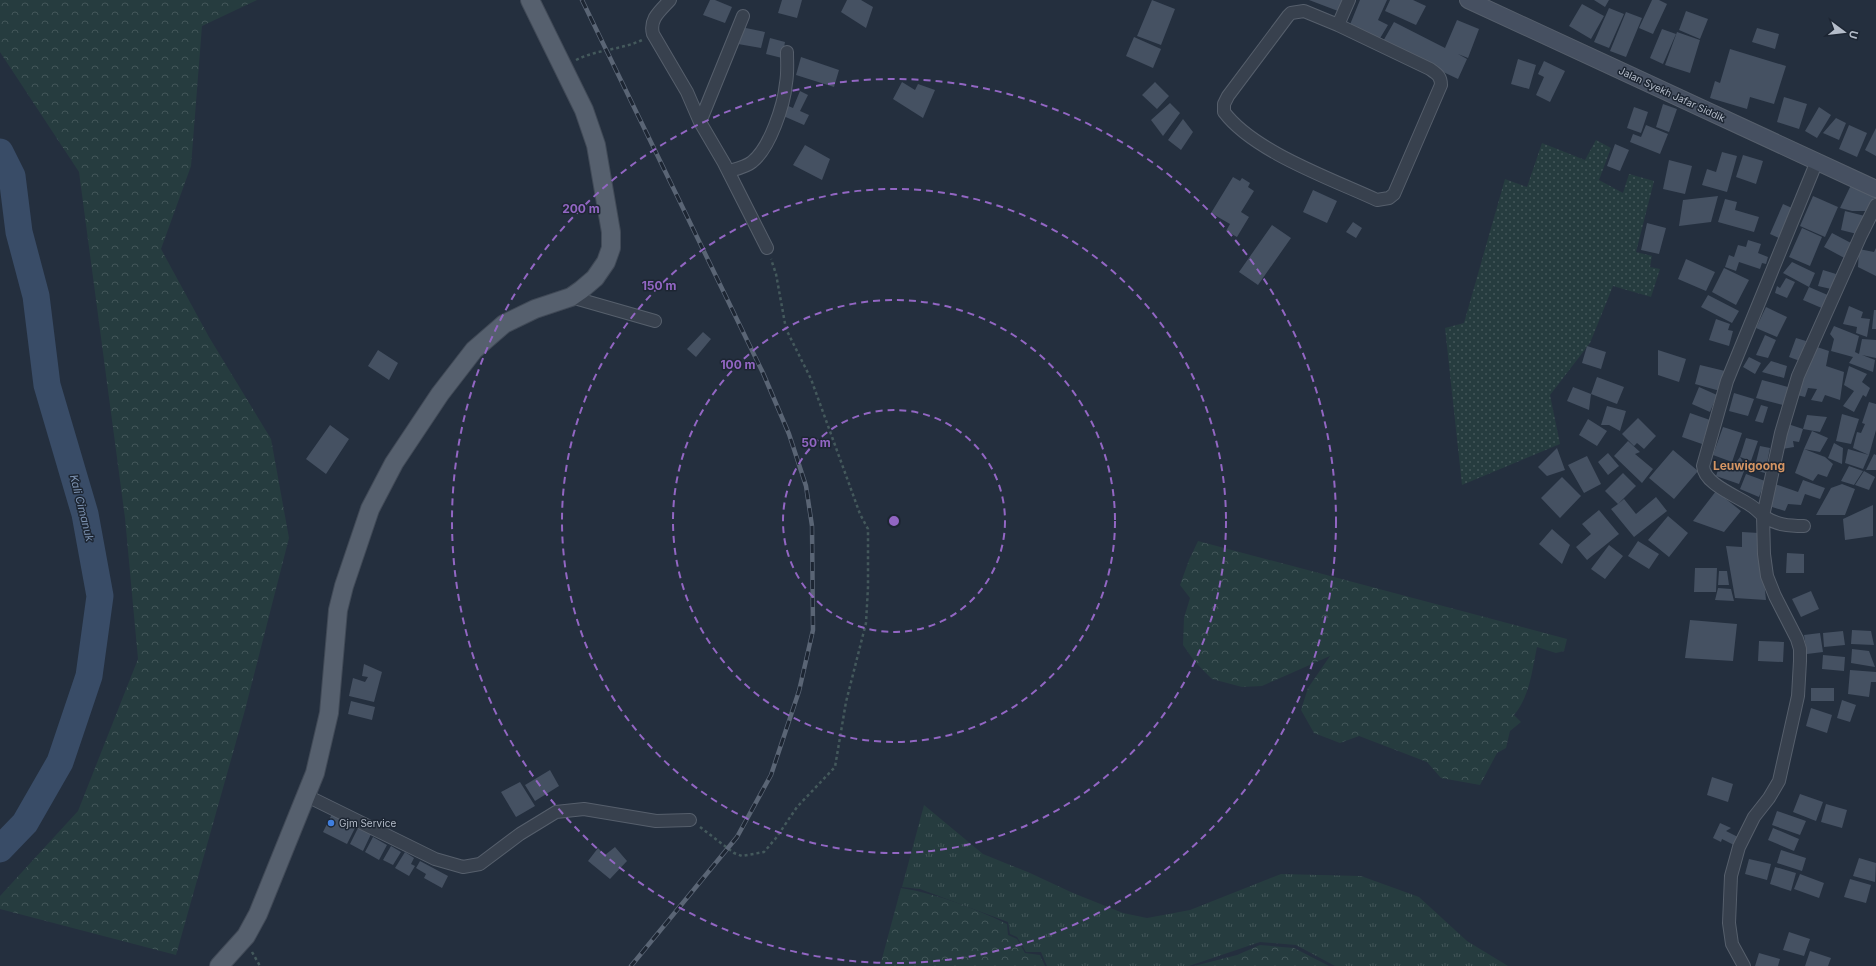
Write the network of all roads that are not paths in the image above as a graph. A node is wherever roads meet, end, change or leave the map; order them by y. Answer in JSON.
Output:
{"nodes":[{"id":1,"x":530,"y":0,"type":"edge"},
{"id":2,"x":670,"y":0,"type":"edge"},
{"id":3,"x":1349,"y":0,"type":"edge"},
{"id":4,"x":1468,"y":0,"type":"edge"},
{"id":5,"x":743,"y":16,"type":"dead end"},
{"id":6,"x":1338,"y":25,"type":"junction"},
{"id":7,"x":787,"y":52,"type":"dead end"},
{"id":8,"x":700,"y":122,"type":"junction"},
{"id":9,"x":1817,"y":161,"type":"junction"},
{"id":10,"x":729,"y":171,"type":"junction"},
{"id":11,"x":1876,"y":189,"type":"edge"},
{"id":12,"x":1876,"y":204,"type":"edge"},
{"id":13,"x":767,"y":248,"type":"road end"},
{"id":14,"x":571,"y":297,"type":"junction"},
{"id":15,"x":655,"y":321,"type":"dead end"},
{"id":16,"x":1763,"y":516,"type":"junction"},
{"id":17,"x":1804,"y":526,"type":"dead end"},
{"id":18,"x":307,"y":796,"type":"junction"},
{"id":19,"x":690,"y":820,"type":"road end"},
{"id":20,"x":219,"y":966,"type":"edge"},
{"id":21,"x":1744,"y":966,"type":"edge"}],
"edges":[{"from":1,"to":14,"type":"main road"},
{"from":2,"to":8,"type":"street"},
{"from":3,"to":6,"type":"street"},
{"from":4,"to":9,"type":"main road","name":"Jalan Syekh Jafar Siddik"},
{"from":5,"to":8,"type":"street"},
{"from":6,"to":6,"type":"street"},
{"from":7,"to":10,"type":"street"},
{"from":8,"to":10,"type":"street"},
{"from":9,"to":11,"type":"main road","name":"Jalan Syekh Jafar Siddik"},
{"from":9,"to":16,"type":"street"},
{"from":10,"to":13,"type":"street"},
{"from":12,"to":16,"type":"street"},
{"from":14,"to":15,"type":"street"},
{"from":14,"to":18,"type":"main road"},
{"from":16,"to":17,"type":"street"},
{"from":16,"to":21,"type":"street"},
{"from":18,"to":19,"type":"street"},
{"from":18,"to":20,"type":"main road"}]}
